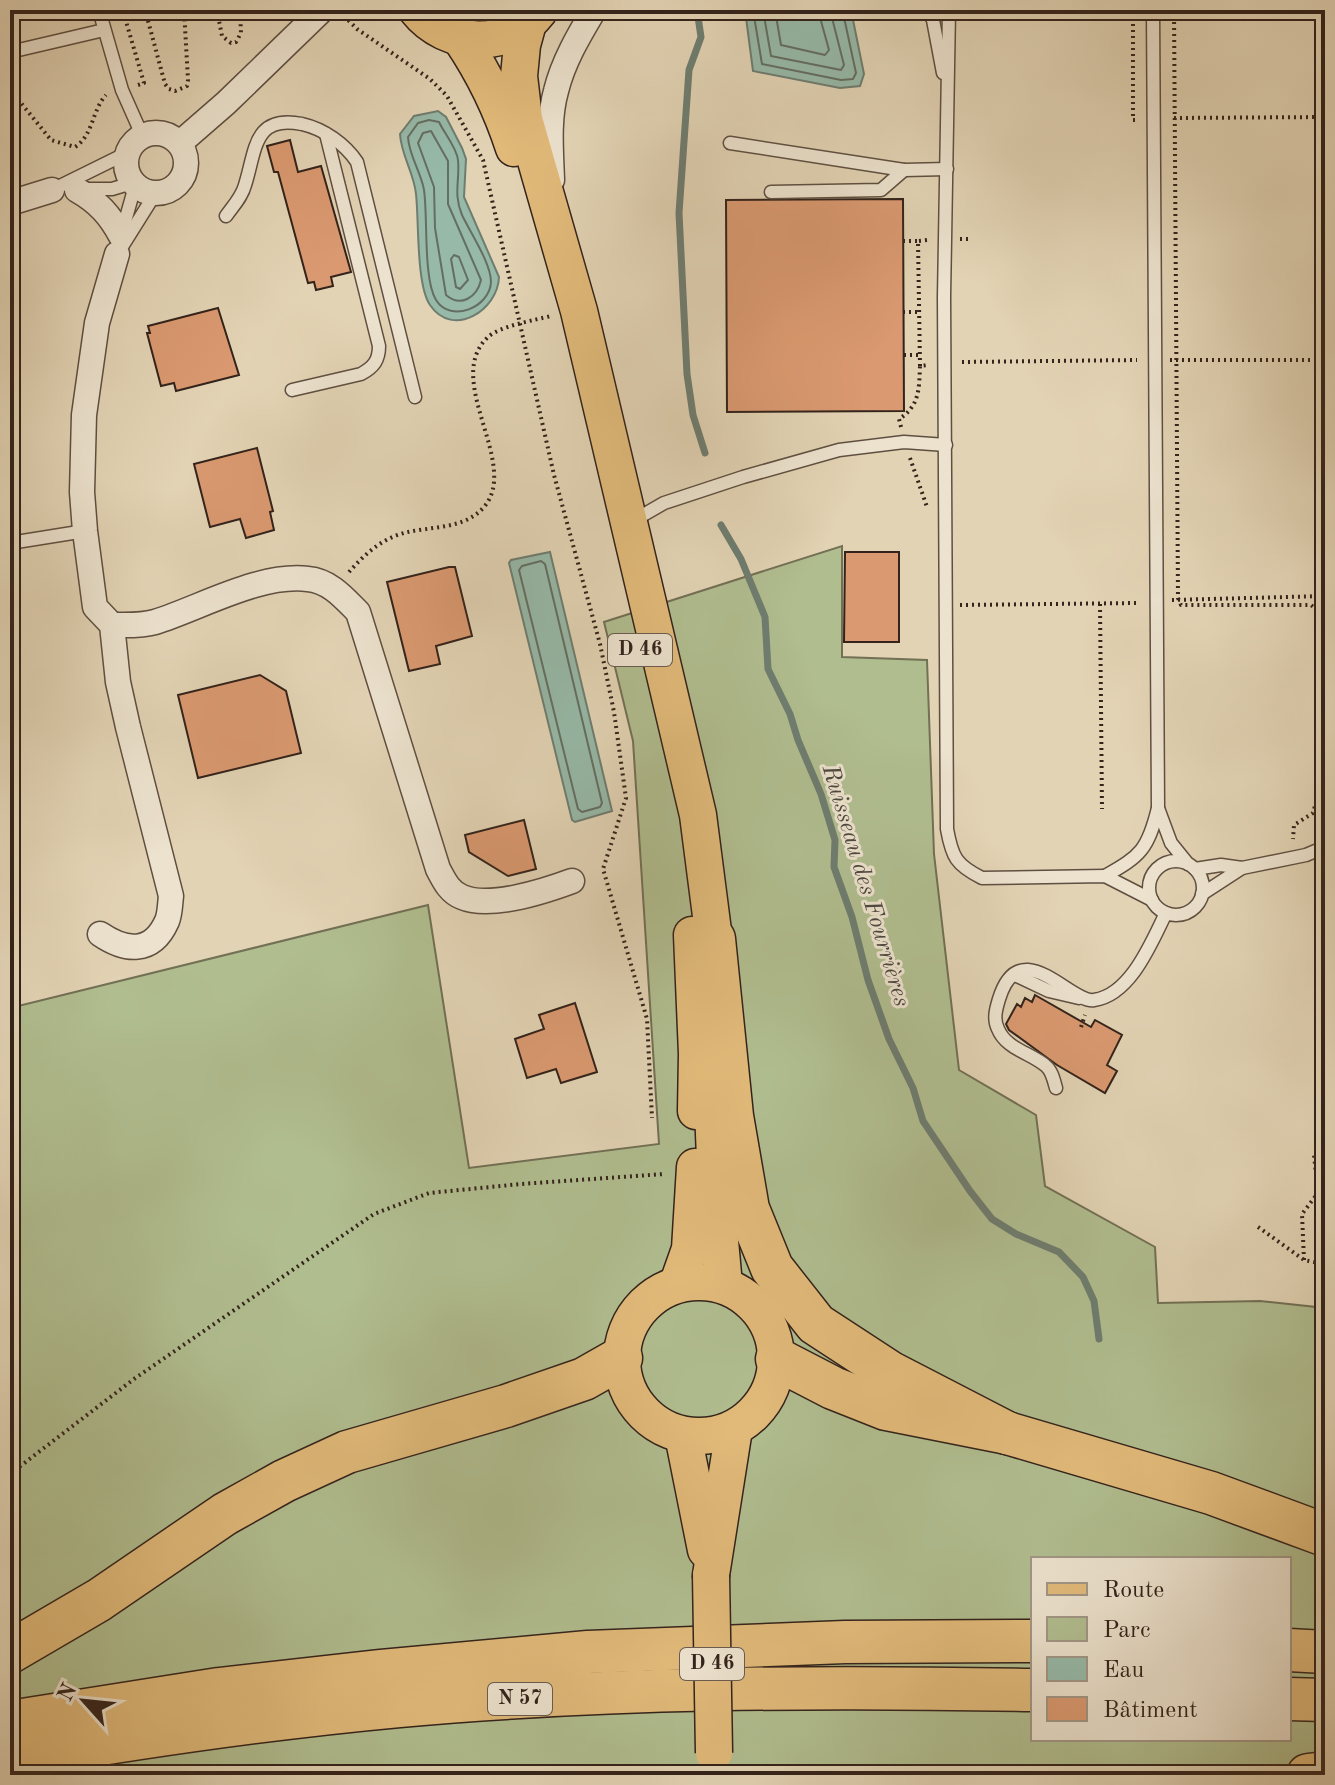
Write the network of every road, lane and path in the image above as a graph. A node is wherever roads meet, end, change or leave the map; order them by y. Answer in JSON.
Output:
{"nodes":[{"id":1,"x":99,"y":10,"type":"edge"},
{"id":2,"x":184,"y":10,"type":"edge"},
{"id":3,"x":217,"y":10,"type":"edge"},
{"id":4,"x":240,"y":10,"type":"edge"},
{"id":5,"x":322,"y":10,"type":"edge"},
{"id":6,"x":339,"y":10,"type":"edge"},
{"id":7,"x":417,"y":10,"type":"edge"},
{"id":8,"x":594,"y":10,"type":"edge"},
{"id":9,"x":927,"y":10,"type":"edge"},
{"id":10,"x":949,"y":10,"type":"edge"},
{"id":11,"x":1153,"y":10,"type":"edge"},
{"id":12,"x":1174,"y":10,"type":"edge"},
{"id":13,"x":534,"y":16,"type":"edge"},
{"id":14,"x":125,"y":18,"type":"junction"},
{"id":15,"x":104,"y":30,"type":"junction"},
{"id":16,"x":461,"y":39,"type":"junction"},
{"id":17,"x":10,"y":52,"type":"edge"},
{"id":18,"x":122,"y":90,"type":"junction"},
{"id":19,"x":947,"y":92,"type":"junction"},
{"id":20,"x":10,"y":102,"type":"edge"},
{"id":21,"x":1325,"y":117,"type":"edge"},
{"id":22,"x":1174,"y":118,"type":"junction"},
{"id":23,"x":1154,"y":119,"type":"junction"},
{"id":24,"x":326,"y":134,"type":"junction"},
{"id":25,"x":180,"y":143,"type":"junction"},
{"id":26,"x":730,"y":143,"type":"dead end"},
{"id":27,"x":134,"y":144,"type":"junction"},
{"id":28,"x":947,"y":169,"type":"junction"},
{"id":29,"x":904,"y":170,"type":"junction"},
{"id":30,"x":141,"y":188,"type":"junction"},
{"id":31,"x":52,"y":190,"type":"junction"},
{"id":32,"x":77,"y":190,"type":"junction"},
{"id":33,"x":771,"y":192,"type":"dead end"},
{"id":34,"x":10,"y":203,"type":"edge"},
{"id":35,"x":226,"y":216,"type":"dead end"},
{"id":36,"x":903,"y":241,"type":"dead end"},
{"id":37,"x":918,"y":241,"type":"dead end"},
{"id":38,"x":119,"y":245,"type":"junction"},
{"id":39,"x":903,"y":312,"type":"dead end"},
{"id":40,"x":919,"y":312,"type":"dead end"},
{"id":41,"x":568,"y":313,"type":"junction"},
{"id":42,"x":521,"y":324,"type":"junction"},
{"id":43,"x":904,"y":355,"type":"dead end"},
{"id":44,"x":919,"y":355,"type":"dead end"},
{"id":45,"x":1156,"y":360,"type":"junction"},
{"id":46,"x":1176,"y":360,"type":"junction"},
{"id":47,"x":1325,"y":360,"type":"edge"},
{"id":48,"x":946,"y":363,"type":"junction"},
{"id":49,"x":292,"y":390,"type":"dead end"},
{"id":50,"x":415,"y":397,"type":"dead end"},
{"id":51,"x":904,"y":442,"type":"junction"},
{"id":52,"x":946,"y":445,"type":"junction"},
{"id":53,"x":928,"y":510,"type":"dead end"},
{"id":54,"x":628,"y":523,"type":"junction"},
{"id":55,"x":85,"y":531,"type":"junction"},
{"id":56,"x":10,"y":543,"type":"edge"},
{"id":57,"x":334,"y":588,"type":"junction"},
{"id":58,"x":1325,"y":596,"type":"edge"},
{"id":59,"x":1178,"y":598,"type":"junction"},
{"id":60,"x":1158,"y":603,"type":"junction"},
{"id":61,"x":1100,"y":604,"type":"junction"},
{"id":62,"x":946,"y":606,"type":"junction"},
{"id":63,"x":112,"y":625,"type":"junction"},
{"id":64,"x":1158,"y":808,"type":"junction"},
{"id":65,"x":1102,"y":809,"type":"dead end"},
{"id":66,"x":1325,"y":847,"type":"edge"},
{"id":67,"x":1301,"y":856,"type":"junction"},
{"id":68,"x":1325,"y":860,"type":"edge"},
{"id":69,"x":1191,"y":866,"type":"junction"},
{"id":70,"x":1242,"y":868,"type":"junction"},
{"id":71,"x":1105,"y":876,"type":"junction"},
{"id":72,"x":572,"y":881,"type":"dead end"},
{"id":73,"x":1202,"y":894,"type":"junction"},
{"id":74,"x":1152,"y":900,"type":"junction"},
{"id":75,"x":1166,"y":913,"type":"junction"},
{"id":76,"x":100,"y":934,"type":"dead end"},
{"id":77,"x":714,"y":939,"type":"junction"},
{"id":78,"x":1056,"y":1088,"type":"dead end"},
{"id":79,"x":652,"y":1118,"type":"dead end"},
{"id":80,"x":1314,"y":1155,"type":"dead end"},
{"id":81,"x":695,"y":1172,"type":"junction"},
{"id":82,"x":1258,"y":1227,"type":"dead end"},
{"id":83,"x":1304,"y":1260,"type":"junction"},
{"id":84,"x":1319,"y":1263,"type":"dead end"},
{"id":85,"x":678,"y":1283,"type":"junction"},
{"id":86,"x":724,"y":1285,"type":"junction"},
{"id":87,"x":621,"y":1358,"type":"junction"},
{"id":88,"x":777,"y":1359,"type":"junction"},
{"id":89,"x":734,"y":1429,"type":"junction"},
{"id":90,"x":1007,"y":1433,"type":"junction"},
{"id":91,"x":683,"y":1435,"type":"junction"},
{"id":92,"x":10,"y":1474,"type":"edge"},
{"id":93,"x":1325,"y":1535,"type":"edge"},
{"id":94,"x":711,"y":1575,"type":"junction"},
{"id":95,"x":1031,"y":1641,"type":"edge"},
{"id":96,"x":1291,"y":1650,"type":"edge"},
{"id":97,"x":10,"y":1652,"type":"edge"},
{"id":98,"x":1325,"y":1652,"type":"edge"},
{"id":99,"x":1031,"y":1690,"type":"edge"},
{"id":100,"x":1291,"y":1699,"type":"edge"},
{"id":101,"x":1325,"y":1700,"type":"edge"},
{"id":102,"x":10,"y":1722,"type":"edge"},
{"id":103,"x":10,"y":1759,"type":"edge"},
{"id":104,"x":713,"y":1768,"type":"edge"},
{"id":105,"x":1325,"y":1773,"type":"edge"},
{"id":106,"x":1308,"y":1775,"type":"edge"}],
"edges":[{"from":1,"to":15,"type":"lane"},
{"from":2,"to":14,"type":"path"},
{"from":3,"to":4,"type":"path"},
{"from":5,"to":25,"type":"street"},
{"from":6,"to":42,"type":"path"},
{"from":7,"to":16,"type":"main road"},
{"from":8,"to":41,"type":"street"},
{"from":9,"to":19,"type":"lane"},
{"from":10,"to":19,"type":"lane"},
{"from":11,"to":23,"type":"lane"},
{"from":12,"to":22,"type":"path"},
{"from":13,"to":16,"type":"main road"},
{"from":13,"to":41,"type":"main road","number":"D 46"},
{"from":14,"to":15,"type":"path"},
{"from":14,"to":18,"type":"path"},
{"from":15,"to":17,"type":"lane"},
{"from":15,"to":18,"type":"lane"},
{"from":16,"to":41,"type":"main road","number":"D 46"},
{"from":18,"to":20,"type":"path"},
{"from":18,"to":27,"type":"lane"},
{"from":19,"to":28,"type":"lane"},
{"from":21,"to":22,"type":"path"},
{"from":22,"to":23,"type":"path"},
{"from":22,"to":46,"type":"path"},
{"from":23,"to":45,"type":"lane"},
{"from":24,"to":35,"type":"lane"},
{"from":24,"to":49,"type":"lane"},
{"from":24,"to":50,"type":"lane"},
{"from":25,"to":27,"type":"street"},
{"from":25,"to":30,"type":"street"},
{"from":26,"to":29,"type":"lane"},
{"from":27,"to":30,"type":"street"},
{"from":27,"to":31,"type":"lane"},
{"from":28,"to":29,"type":"lane"},
{"from":28,"to":48,"type":"lane"},
{"from":29,"to":33,"type":"lane"},
{"from":30,"to":32,"type":"lane"},
{"from":30,"to":38,"type":"lane"},
{"from":30,"to":38,"type":"lane"},
{"from":31,"to":32,"type":"lane"},
{"from":31,"to":34,"type":"street"},
{"from":32,"to":38,"type":"street"},
{"from":36,"to":37,"type":"path"},
{"from":38,"to":55,"type":"street"},
{"from":39,"to":40,"type":"path"},
{"from":41,"to":42,"type":"path"},
{"from":41,"to":54,"type":"main road","number":"D 46"},
{"from":41,"to":81,"type":"main road","number":"D 46"},
{"from":42,"to":57,"type":"path"},
{"from":42,"to":79,"type":"path"},
{"from":43,"to":44,"type":"path"},
{"from":45,"to":46,"type":"path"},
{"from":45,"to":48,"type":"path"},
{"from":45,"to":60,"type":"lane"},
{"from":46,"to":47,"type":"path"},
{"from":46,"to":59,"type":"path"},
{"from":48,"to":51,"type":"path"},
{"from":48,"to":52,"type":"lane"},
{"from":51,"to":52,"type":"lane"},
{"from":51,"to":53,"type":"path"},
{"from":51,"to":54,"type":"lane"},
{"from":52,"to":62,"type":"lane"},
{"from":54,"to":77,"type":"main road","number":"D 46"},
{"from":55,"to":56,"type":"lane"},
{"from":55,"to":63,"type":"street"},
{"from":57,"to":63,"type":"street"},
{"from":57,"to":72,"type":"street"},
{"from":58,"to":59,"type":"path"},
{"from":59,"to":60,"type":"path"},
{"from":59,"to":67,"type":"path"},
{"from":60,"to":61,"type":"path"},
{"from":60,"to":64,"type":"lane"},
{"from":61,"to":62,"type":"path"},
{"from":61,"to":65,"type":"path"},
{"from":62,"to":71,"type":"lane"},
{"from":63,"to":76,"type":"street"},
{"from":64,"to":69,"type":"lane"},
{"from":64,"to":71,"type":"lane"},
{"from":66,"to":67,"type":"lane"},
{"from":67,"to":68,"type":"lane"},
{"from":67,"to":70,"type":"lane"},
{"from":69,"to":70,"type":"lane"},
{"from":69,"to":73,"type":"lane"},
{"from":69,"to":74,"type":"lane"},
{"from":70,"to":73,"type":"lane"},
{"from":71,"to":74,"type":"lane"},
{"from":73,"to":75,"type":"lane"},
{"from":74,"to":75,"type":"lane"},
{"from":75,"to":78,"type":"lane"},
{"from":77,"to":86,"type":"main road","number":"D 46"},
{"from":77,"to":90,"type":"highway"},
{"from":80,"to":83,"type":"path"},
{"from":81,"to":85,"type":"main road","number":"D 46"},
{"from":81,"to":92,"type":"path"},
{"from":82,"to":83,"type":"path"},
{"from":83,"to":84,"type":"path"},
{"from":85,"to":86,"type":"main road"},
{"from":85,"to":87,"type":"main road"},
{"from":86,"to":88,"type":"main road"},
{"from":87,"to":91,"type":"main road"},
{"from":87,"to":97,"type":"highway"},
{"from":88,"to":89,"type":"main road"},
{"from":88,"to":90,"type":"highway"},
{"from":89,"to":91,"type":"main road"},
{"from":89,"to":94,"type":"main road","number":"D 46"},
{"from":90,"to":93,"type":"highway"},
{"from":91,"to":94,"type":"main road","number":"D 46"},
{"from":94,"to":104,"type":"main road","number":"D 46","bridge":true},
{"from":95,"to":102,"type":"highway","number":"N 57"},
{"from":96,"to":98,"type":"highway"},
{"from":99,"to":103,"type":"highway","number":"N 57"},
{"from":100,"to":101,"type":"highway"},
{"from":105,"to":106,"type":"highway"}]}
